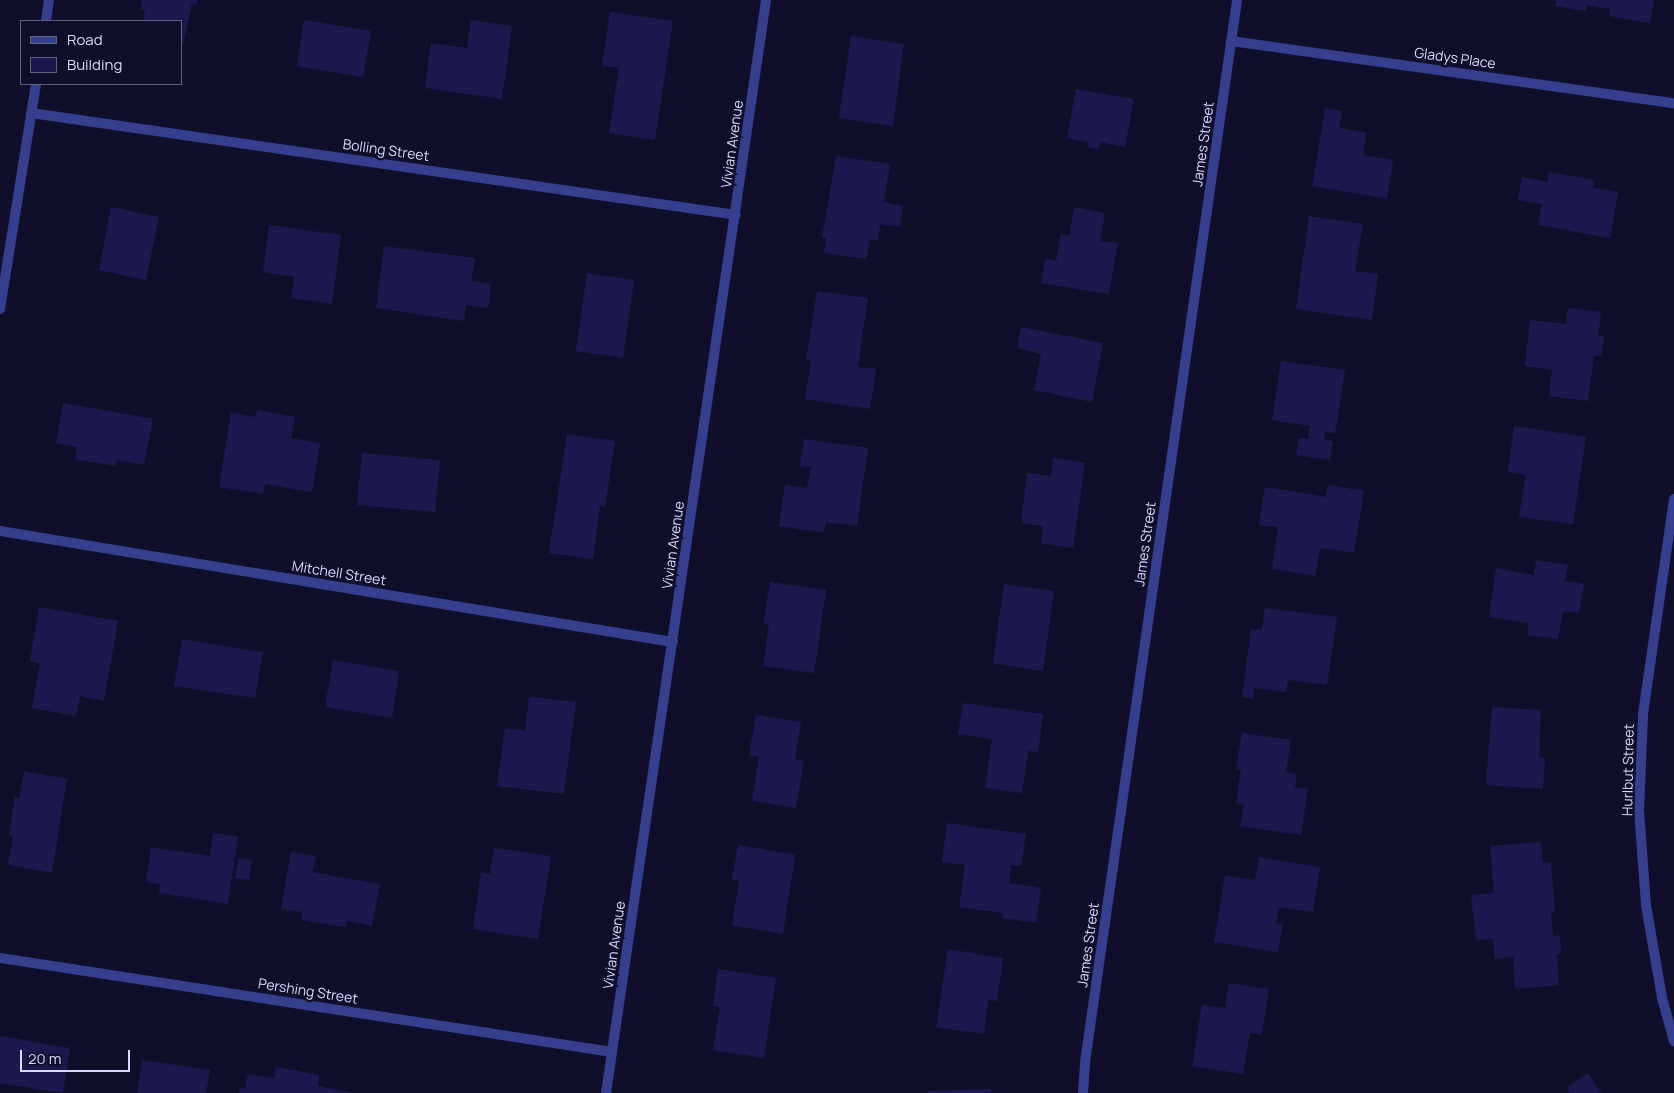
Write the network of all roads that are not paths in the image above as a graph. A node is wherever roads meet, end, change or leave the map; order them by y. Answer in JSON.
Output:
{"nodes":[{"id":1,"x":49,"y":0,"type":"edge"},
{"id":2,"x":766,"y":0,"type":"edge"},
{"id":3,"x":1237,"y":0,"type":"edge"},
{"id":4,"x":46,"y":20,"type":"edge"},
{"id":5,"x":1231,"y":41,"type":"junction"},
{"id":6,"x":36,"y":85,"type":"edge"},
{"id":7,"x":1674,"y":103,"type":"edge"},
{"id":8,"x":31,"y":113,"type":"junction"},
{"id":9,"x":736,"y":215,"type":"junction"},
{"id":10,"x":0,"y":308,"type":"edge"},
{"id":11,"x":1674,"y":499,"type":"edge"},
{"id":12,"x":0,"y":531,"type":"edge"},
{"id":13,"x":672,"y":642,"type":"junction"},
{"id":14,"x":0,"y":958,"type":"edge"},
{"id":15,"x":1674,"y":1041,"type":"edge"},
{"id":16,"x":612,"y":1052,"type":"junction"},
{"id":17,"x":606,"y":1093,"type":"edge"},
{"id":18,"x":1083,"y":1093,"type":"edge"}],
"edges":[{"from":1,"to":4,"type":"street"},
{"from":2,"to":9,"type":"street","name":"Vivian Avenue"},
{"from":3,"to":5,"type":"street","name":"James Street"},
{"from":5,"to":7,"type":"street","name":"Gladys Place"},
{"from":5,"to":18,"type":"street","name":"James Street"},
{"from":6,"to":8,"type":"street"},
{"from":8,"to":9,"type":"street","name":"Bolling Street"},
{"from":8,"to":10,"type":"street"},
{"from":9,"to":13,"type":"street","name":"Vivian Avenue"},
{"from":11,"to":15,"type":"street","name":"Hurlbut Street"},
{"from":12,"to":13,"type":"street","name":"Mitchell Street"},
{"from":13,"to":16,"type":"street","name":"Vivian Avenue"},
{"from":14,"to":16,"type":"street","name":"Pershing Street"},
{"from":16,"to":17,"type":"street","name":"Vivian Avenue"}]}
